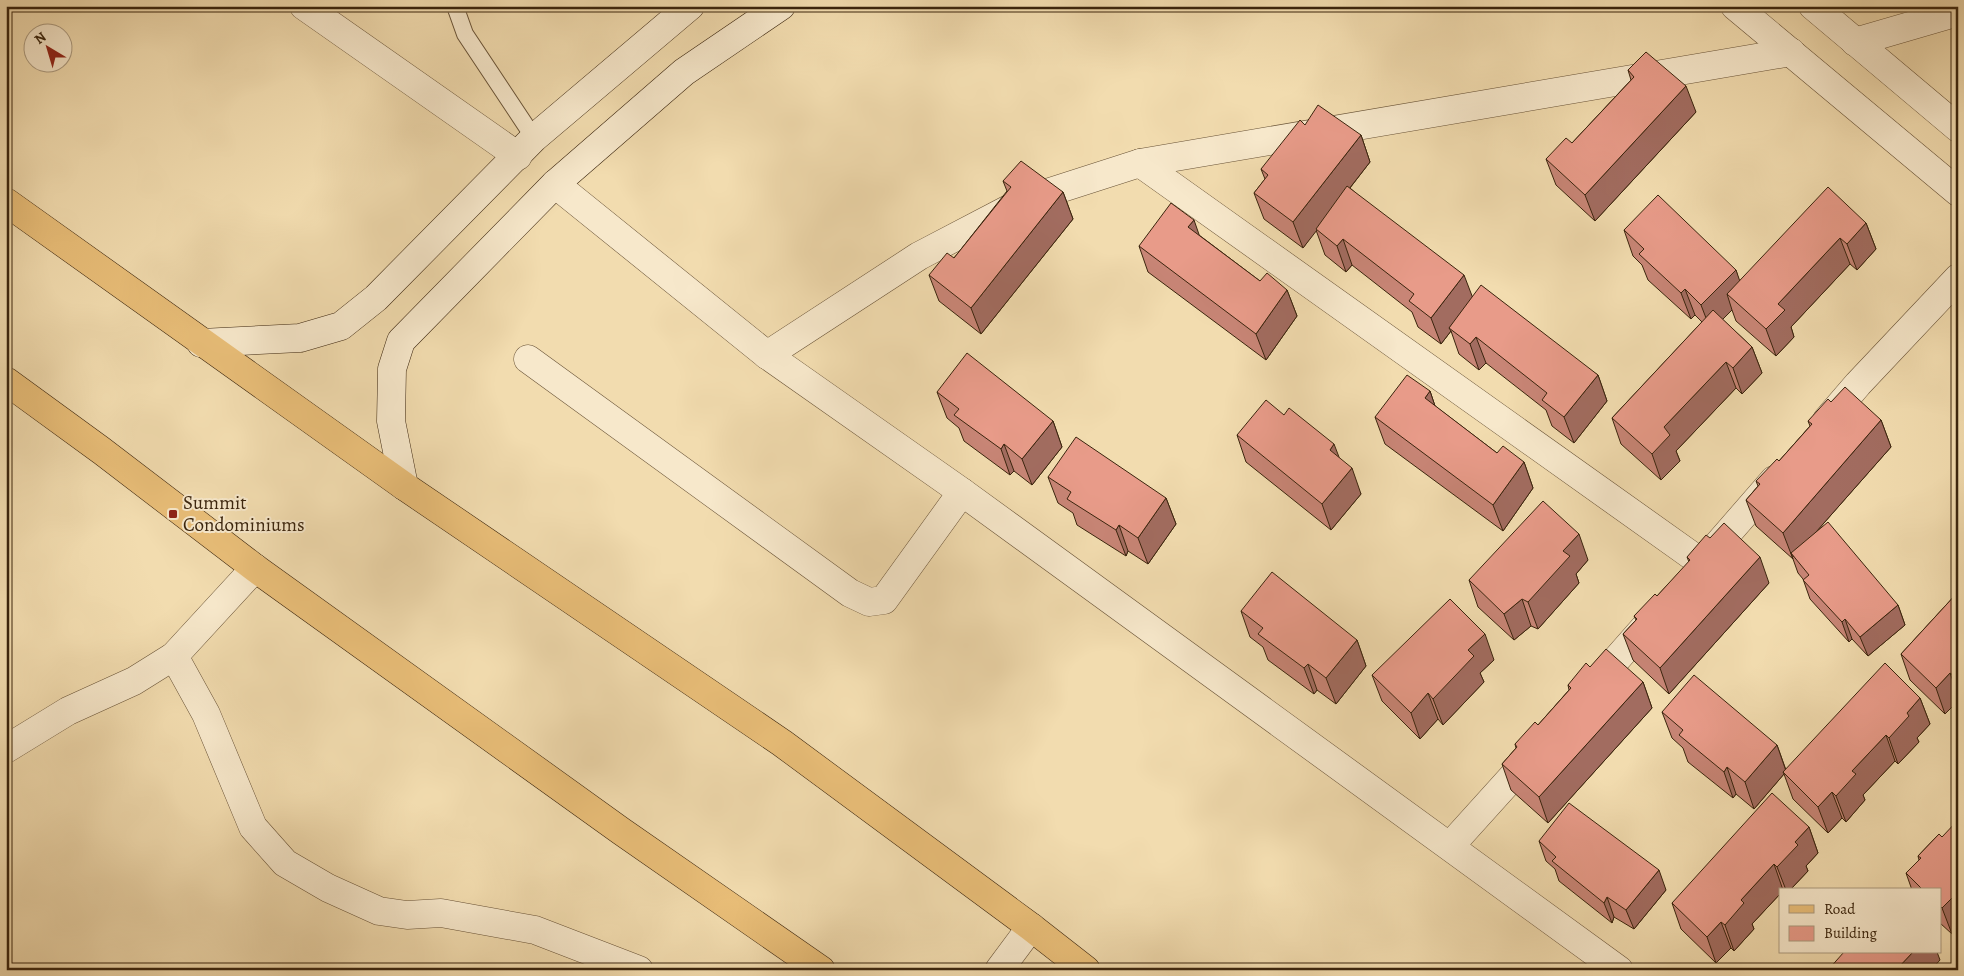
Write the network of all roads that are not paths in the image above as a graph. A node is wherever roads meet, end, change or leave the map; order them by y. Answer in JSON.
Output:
{"nodes":[{"id":1,"x":304,"y":6,"type":"edge"},
{"id":2,"x":454,"y":6,"type":"edge"},
{"id":3,"x":690,"y":6,"type":"edge"},
{"id":4,"x":781,"y":6,"type":"edge"},
{"id":5,"x":1735,"y":6,"type":"edge"},
{"id":6,"x":1813,"y":6,"type":"edge"},
{"id":7,"x":1958,"y":12,"type":"edge"},
{"id":8,"x":1855,"y":42,"type":"junction"},
{"id":9,"x":1791,"y":52,"type":"junction"},
{"id":10,"x":1958,"y":128,"type":"edge"},
{"id":11,"x":526,"y":147,"type":"junction"},
{"id":12,"x":1140,"y":163,"type":"junction"},
{"id":13,"x":555,"y":184,"type":"junction"},
{"id":14,"x":1958,"y":192,"type":"edge"},
{"id":15,"x":6,"y":202,"type":"edge"},
{"id":16,"x":1958,"y":278,"type":"edge"},
{"id":17,"x":201,"y":342,"type":"junction"},
{"id":18,"x":766,"y":355,"type":"junction"},
{"id":19,"x":528,"y":359,"type":"dead end"},
{"id":20,"x":6,"y":381,"type":"edge"},
{"id":21,"x":1813,"y":436,"type":"edge"},
{"id":22,"x":1793,"y":459,"type":"edge"},
{"id":23,"x":404,"y":486,"type":"junction"},
{"id":24,"x":962,"y":492,"type":"junction"},
{"id":25,"x":1702,"y":563,"type":"junction"},
{"id":26,"x":255,"y":568,"type":"junction"},
{"id":27,"x":174,"y":656,"type":"junction"},
{"id":28,"x":1576,"y":705,"type":"edge"},
{"id":29,"x":1550,"y":734,"type":"edge"},
{"id":30,"x":6,"y":748,"type":"edge"},
{"id":31,"x":1450,"y":846,"type":"junction"},
{"id":32,"x":1031,"y":927,"type":"junction"},
{"id":33,"x":639,"y":970,"type":"edge"},
{"id":34,"x":821,"y":970,"type":"edge"},
{"id":35,"x":999,"y":970,"type":"edge"},
{"id":36,"x":1086,"y":970,"type":"edge"},
{"id":37,"x":1619,"y":970,"type":"edge"}],
"edges":[{"from":1,"to":11,"type":"street"},
{"from":2,"to":11,"type":"lane"},
{"from":3,"to":11,"type":"street"},
{"from":4,"to":13,"type":"street"},
{"from":5,"to":9,"type":"street"},
{"from":6,"to":8,"type":"street"},
{"from":7,"to":8,"type":"street"},
{"from":8,"to":10,"type":"street"},
{"from":9,"to":12,"type":"street"},
{"from":9,"to":14,"type":"street"},
{"from":11,"to":17,"type":"street"},
{"from":12,"to":18,"type":"street"},
{"from":12,"to":25,"type":"street"},
{"from":13,"to":18,"type":"street"},
{"from":13,"to":23,"type":"street"},
{"from":15,"to":17,"type":"main road"},
{"from":16,"to":21,"type":"street"},
{"from":17,"to":23,"type":"main road"},
{"from":18,"to":24,"type":"street"},
{"from":19,"to":24,"type":"street"},
{"from":20,"to":26,"type":"main road"},
{"from":22,"to":25,"type":"street"},
{"from":23,"to":32,"type":"main road"},
{"from":24,"to":31,"type":"street"},
{"from":25,"to":28,"type":"street"},
{"from":26,"to":27,"type":"street"},
{"from":26,"to":34,"type":"main road"},
{"from":27,"to":30,"type":"street"},
{"from":27,"to":33,"type":"street"},
{"from":29,"to":31,"type":"street"},
{"from":31,"to":37,"type":"street"},
{"from":32,"to":35,"type":"street"},
{"from":32,"to":36,"type":"main road"}]}
